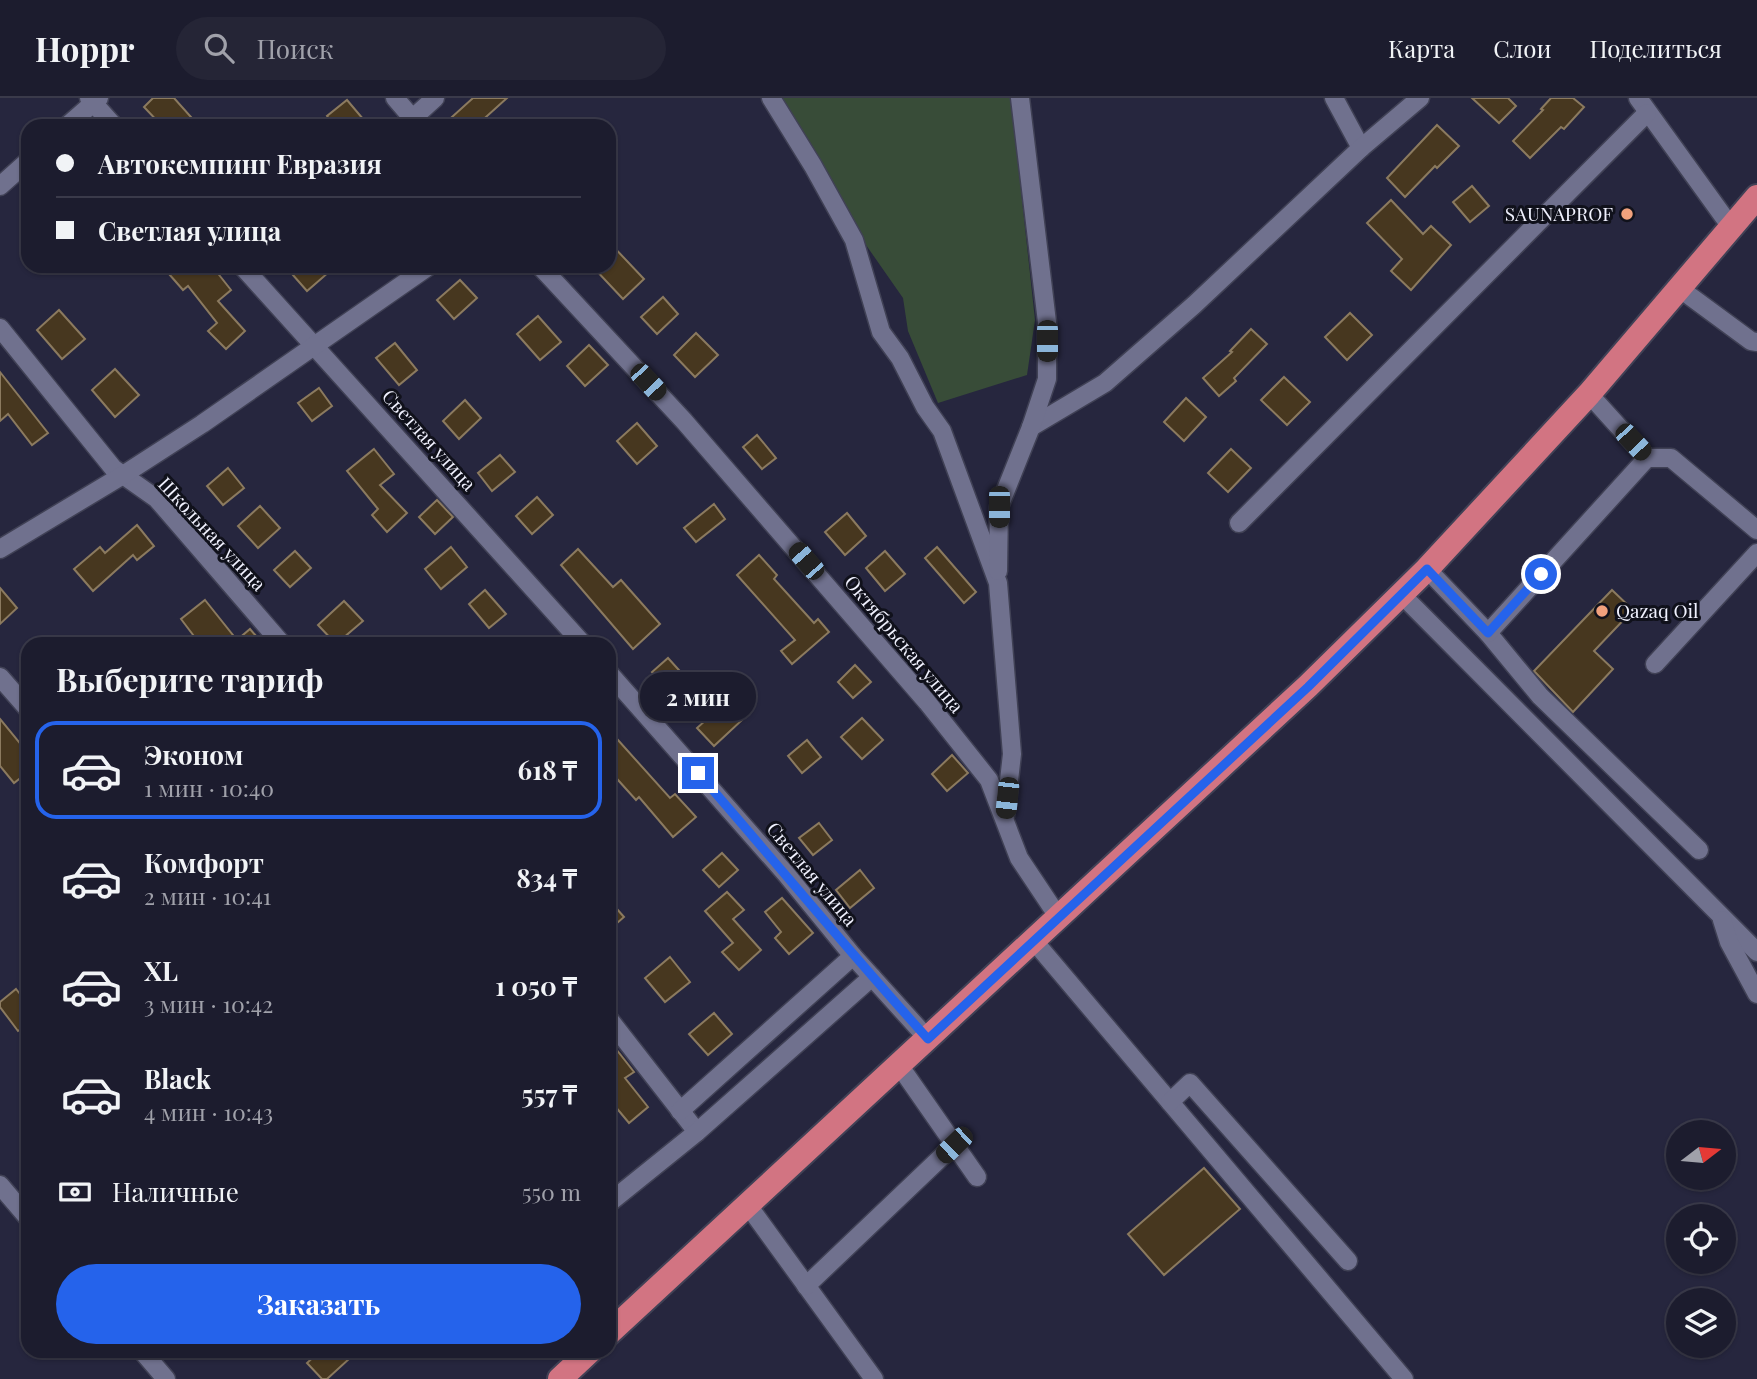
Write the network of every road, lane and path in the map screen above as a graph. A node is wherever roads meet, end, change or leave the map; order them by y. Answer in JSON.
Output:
{"nodes":[{"id":1,"x":395,"y":98,"type":"edge"},
{"id":2,"x":436,"y":98,"type":"edge"},
{"id":3,"x":771,"y":98,"type":"edge"},
{"id":4,"x":1020,"y":98,"type":"edge"},
{"id":5,"x":1334,"y":98,"type":"edge"},
{"id":6,"x":1420,"y":98,"type":"edge"},
{"id":7,"x":94,"y":100,"type":"edge"},
{"id":8,"x":1643,"y":105,"type":"edge"},
{"id":9,"x":74,"y":119,"type":"edge"},
{"id":10,"x":109,"y":119,"type":"edge"},
{"id":11,"x":413,"y":119,"type":"edge"},
{"id":12,"x":418,"y":119,"type":"edge"},
{"id":13,"x":1361,"y":148,"type":"junction"},
{"id":14,"x":21,"y":167,"type":"edge"},
{"id":15,"x":0,"y":186,"type":"edge"},
{"id":16,"x":1757,"y":197,"type":"edge"},
{"id":17,"x":1731,"y":227,"type":"junction"},
{"id":18,"x":248,"y":273,"type":"edge"},
{"id":19,"x":419,"y":273,"type":"edge"},
{"id":20,"x":547,"y":273,"type":"edge"},
{"id":21,"x":1679,"y":288,"type":"junction"},
{"id":22,"x":0,"y":328,"type":"edge"},
{"id":23,"x":1757,"y":342,"type":"edge"},
{"id":24,"x":315,"y":347,"type":"junction"},
{"id":25,"x":1588,"y":394,"type":"junction"},
{"id":26,"x":1031,"y":427,"type":"junction"},
{"id":27,"x":1647,"y":458,"type":"junction"},
{"id":28,"x":123,"y":475,"type":"junction"},
{"id":29,"x":1239,"y":523,"type":"dead end"},
{"id":30,"x":1757,"y":530,"type":"edge"},
{"id":31,"x":0,"y":549,"type":"edge"},
{"id":32,"x":1757,"y":553,"type":"edge"},
{"id":33,"x":1427,"y":569,"type":"junction"},
{"id":34,"x":998,"y":583,"type":"junction"},
{"id":35,"x":1402,"y":595,"type":"junction"},
{"id":36,"x":1488,"y":633,"type":"junction"},
{"id":37,"x":276,"y":637,"type":"edge"},
{"id":38,"x":577,"y":637,"type":"edge"},
{"id":39,"x":1655,"y":664,"type":"dead end"},
{"id":40,"x":0,"y":677,"type":"edge"},
{"id":41,"x":616,"y":681,"type":"edge"},
{"id":42,"x":21,"y":701,"type":"edge"},
{"id":43,"x":1004,"y":821,"type":"junction"},
{"id":44,"x":1699,"y":850,"type":"dead end"},
{"id":45,"x":1721,"y":916,"type":"junction"},
{"id":46,"x":1059,"y":918,"type":"junction"},
{"id":47,"x":1034,"y":941,"type":"junction"},
{"id":48,"x":1757,"y":952,"type":"edge"},
{"id":49,"x":852,"y":956,"type":"junction"},
{"id":50,"x":872,"y":977,"type":"junction"},
{"id":51,"x":1757,"y":993,"type":"edge"},
{"id":52,"x":616,"y":1028,"type":"edge"},
{"id":53,"x":928,"y":1039,"type":"junction"},
{"id":54,"x":898,"y":1065,"type":"junction"},
{"id":55,"x":1170,"y":1102,"type":"junction"},
{"id":56,"x":680,"y":1111,"type":"junction"},
{"id":57,"x":697,"y":1132,"type":"junction"},
{"id":58,"x":954,"y":1145,"type":"junction"},
{"id":59,"x":976,"y":1177,"type":"dead end"},
{"id":60,"x":0,"y":1185,"type":"edge"},
{"id":61,"x":616,"y":1197,"type":"edge"},
{"id":62,"x":747,"y":1204,"type":"junction"},
{"id":63,"x":21,"y":1210,"type":"edge"},
{"id":64,"x":1348,"y":1261,"type":"dead end"},
{"id":65,"x":806,"y":1286,"type":"junction"},
{"id":66,"x":616,"y":1321,"type":"edge"},
{"id":67,"x":148,"y":1358,"type":"edge"},
{"id":68,"x":582,"y":1358,"type":"edge"},
{"id":69,"x":166,"y":1379,"type":"edge"},
{"id":70,"x":560,"y":1379,"type":"edge"},
{"id":71,"x":874,"y":1379,"type":"edge"},
{"id":72,"x":1404,"y":1379,"type":"edge"}],
"edges":[{"from":1,"to":11,"type":"street"},
{"from":2,"to":12,"type":"street"},
{"from":3,"to":34,"type":"street"},
{"from":4,"to":26,"type":"street"},
{"from":5,"to":13,"type":"street"},
{"from":6,"to":13,"type":"street"},
{"from":7,"to":9,"type":"street"},
{"from":7,"to":10,"type":"street"},
{"from":8,"to":17,"type":"street"},
{"from":8,"to":29,"type":"street"},
{"from":13,"to":26,"type":"street"},
{"from":14,"to":15,"type":"street"},
{"from":16,"to":17,"type":"highway"},
{"from":17,"to":21,"type":"highway"},
{"from":18,"to":24,"type":"street","name":"Светлая улица"},
{"from":19,"to":24,"type":"street"},
{"from":20,"to":43,"type":"street","name":"Октябрьская улица"},
{"from":21,"to":23,"type":"street"},
{"from":21,"to":25,"type":"highway"},
{"from":22,"to":28,"type":"street","name":"Школьная улица"},
{"from":24,"to":28,"type":"street"},
{"from":24,"to":38,"type":"street","name":"Светлая улица"},
{"from":25,"to":27,"type":"street"},
{"from":25,"to":33,"type":"highway"},
{"from":26,"to":34,"type":"street"},
{"from":27,"to":30,"type":"street"},
{"from":27,"to":36,"type":"street"},
{"from":28,"to":31,"type":"street"},
{"from":28,"to":37,"type":"street","name":"Школьная улица"},
{"from":32,"to":39,"type":"street"},
{"from":33,"to":35,"type":"highway"},
{"from":33,"to":36,"type":"street"},
{"from":34,"to":43,"type":"street"},
{"from":35,"to":45,"type":"street"},
{"from":35,"to":46,"type":"highway"},
{"from":36,"to":44,"type":"street"},
{"from":40,"to":42,"type":"street"},
{"from":41,"to":49,"type":"street","name":"Светлая улица"},
{"from":43,"to":46,"type":"street","name":"Октябрьская улица"},
{"from":45,"to":48,"type":"street"},
{"from":45,"to":51,"type":"street"},
{"from":46,"to":47,"type":"highway"},
{"from":47,"to":53,"type":"highway"},
{"from":47,"to":55,"type":"street"},
{"from":49,"to":50,"type":"street","name":"Светлая улица"},
{"from":49,"to":56,"type":"street"},
{"from":50,"to":53,"type":"street","name":"Светлая улица"},
{"from":50,"to":57,"type":"street"},
{"from":52,"to":56,"type":"street"},
{"from":53,"to":54,"type":"highway"},
{"from":54,"to":58,"type":"street"},
{"from":54,"to":62,"type":"highway"},
{"from":55,"to":64,"type":"street"},
{"from":55,"to":72,"type":"street"},
{"from":56,"to":57,"type":"street"},
{"from":57,"to":61,"type":"street"},
{"from":58,"to":59,"type":"street"},
{"from":58,"to":65,"type":"street"},
{"from":60,"to":63,"type":"street"},
{"from":62,"to":65,"type":"street"},
{"from":62,"to":66,"type":"highway"},
{"from":65,"to":71,"type":"street"},
{"from":67,"to":69,"type":"street"},
{"from":68,"to":70,"type":"highway"}]}
